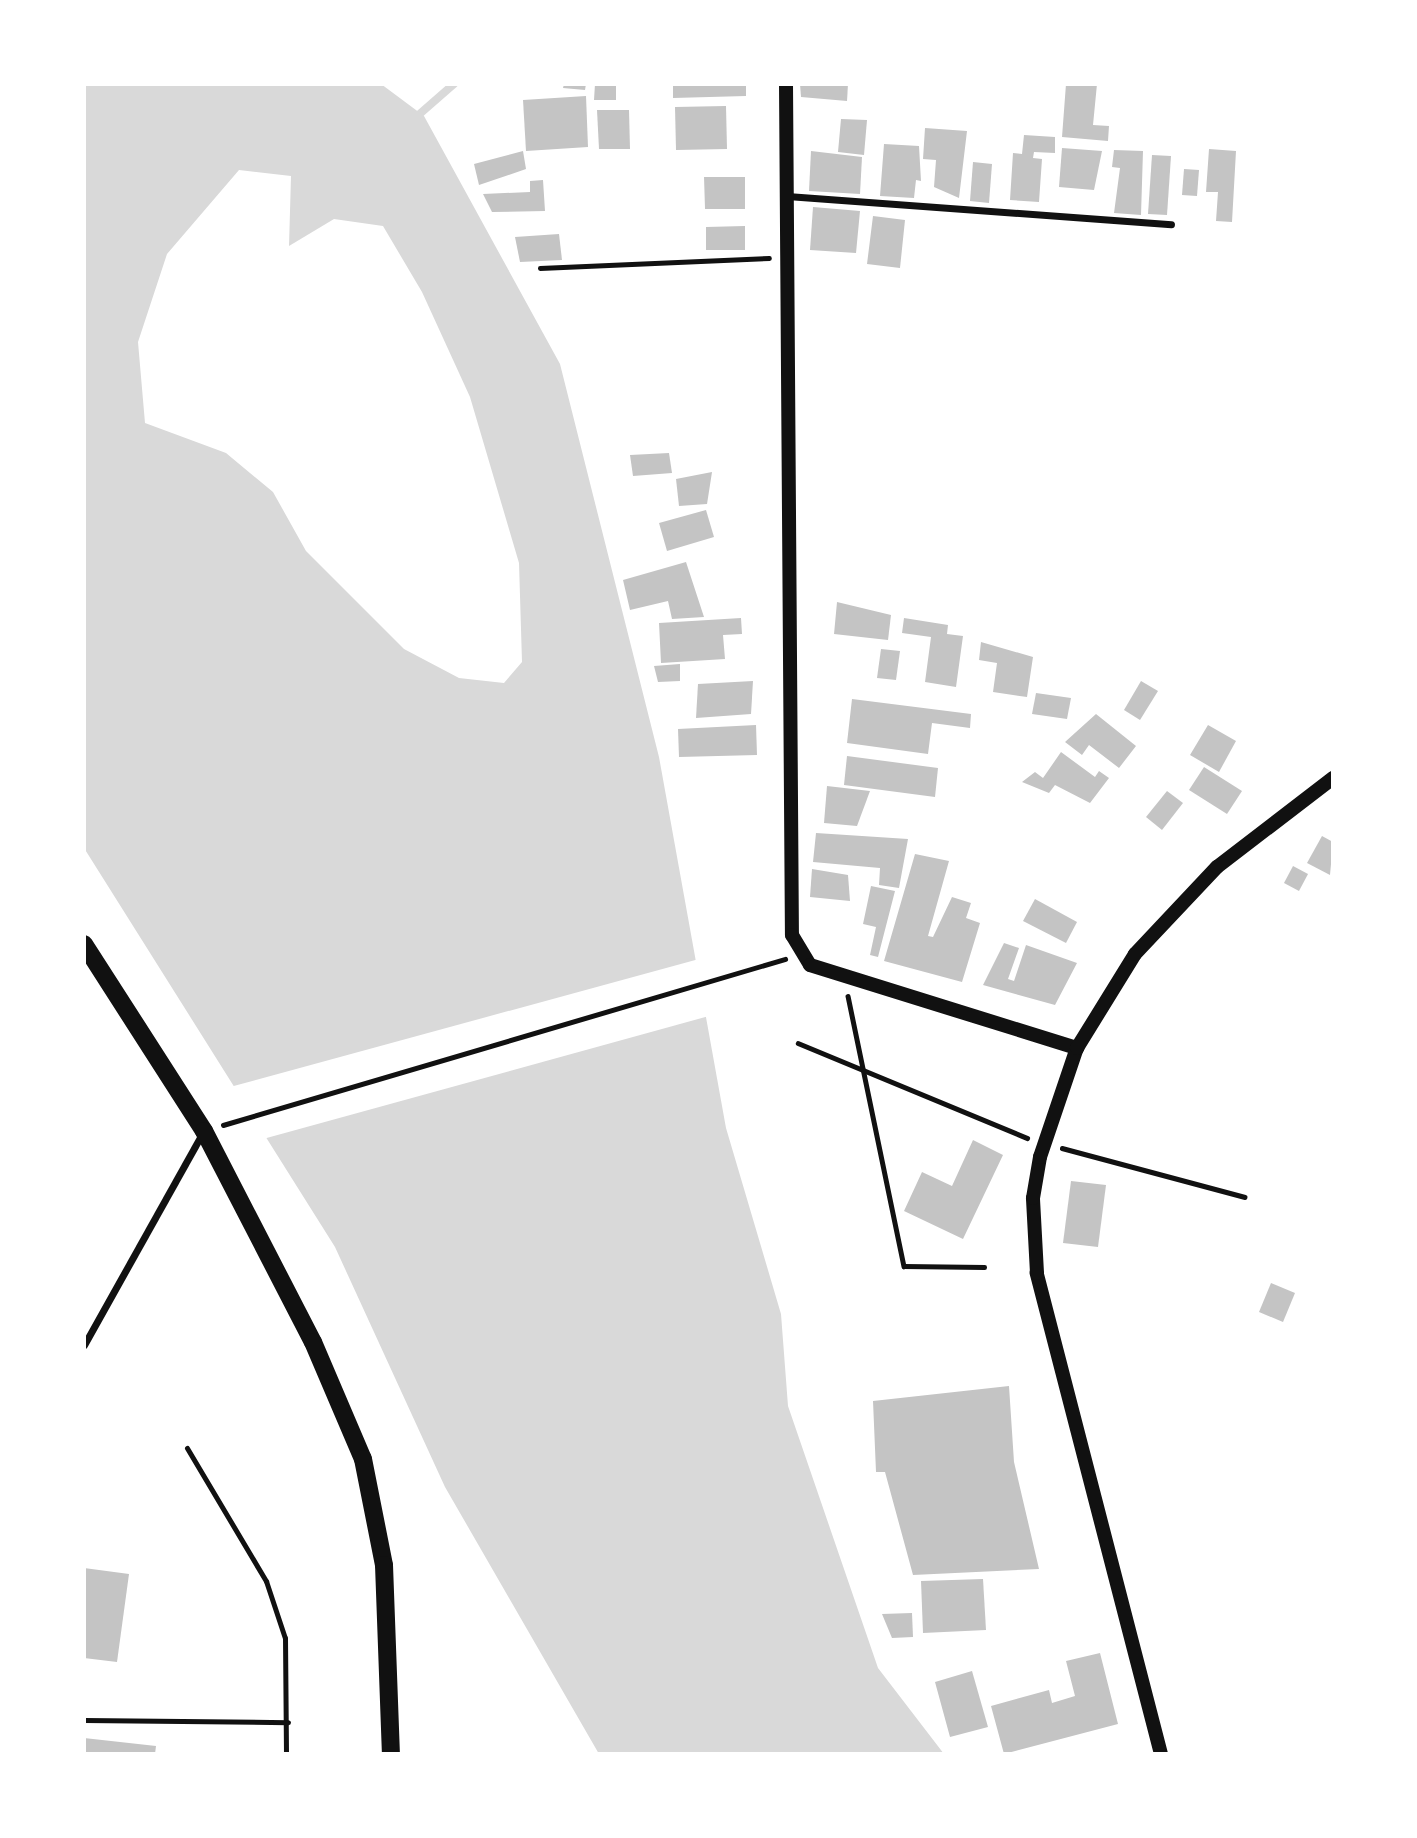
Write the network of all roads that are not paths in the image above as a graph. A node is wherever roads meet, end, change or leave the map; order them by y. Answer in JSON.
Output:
{"nodes":[{"id":1,"x":786,"y":84,"type":"edge"},
{"id":2,"x":786,"y":195,"type":"junction"},
{"id":3,"x":1171,"y":224,"type":"dead end"},
{"id":4,"x":1333,"y":778,"type":"edge"},
{"id":5,"x":84,"y":944,"type":"edge"},
{"id":6,"x":1077,"y":1048,"type":"junction"},
{"id":7,"x":204,"y":1131,"type":"junction"},
{"id":8,"x":87,"y":1332,"type":"edge"},
{"id":9,"x":84,"y":1345,"type":"edge"},
{"id":10,"x":187,"y":1448,"type":"dead end"},
{"id":11,"x":84,"y":1720,"type":"edge"},
{"id":12,"x":288,"y":1722,"type":"junction"},
{"id":13,"x":286,"y":1754,"type":"edge"},
{"id":14,"x":391,"y":1754,"type":"edge"},
{"id":15,"x":1161,"y":1754,"type":"edge"}],
"edges":[{"from":1,"to":2,"type":"main road"},
{"from":2,"to":3,"type":"street"},
{"from":2,"to":6,"type":"main road"},
{"from":4,"to":6,"type":"main road"},
{"from":5,"to":7,"type":"main road"},
{"from":6,"to":15,"type":"main road"},
{"from":7,"to":8,"type":"street"},
{"from":7,"to":14,"type":"main road"},
{"from":8,"to":9,"type":"street"},
{"from":10,"to":12,"type":"lane"},
{"from":11,"to":12,"type":"lane"},
{"from":12,"to":13,"type":"lane"}]}
